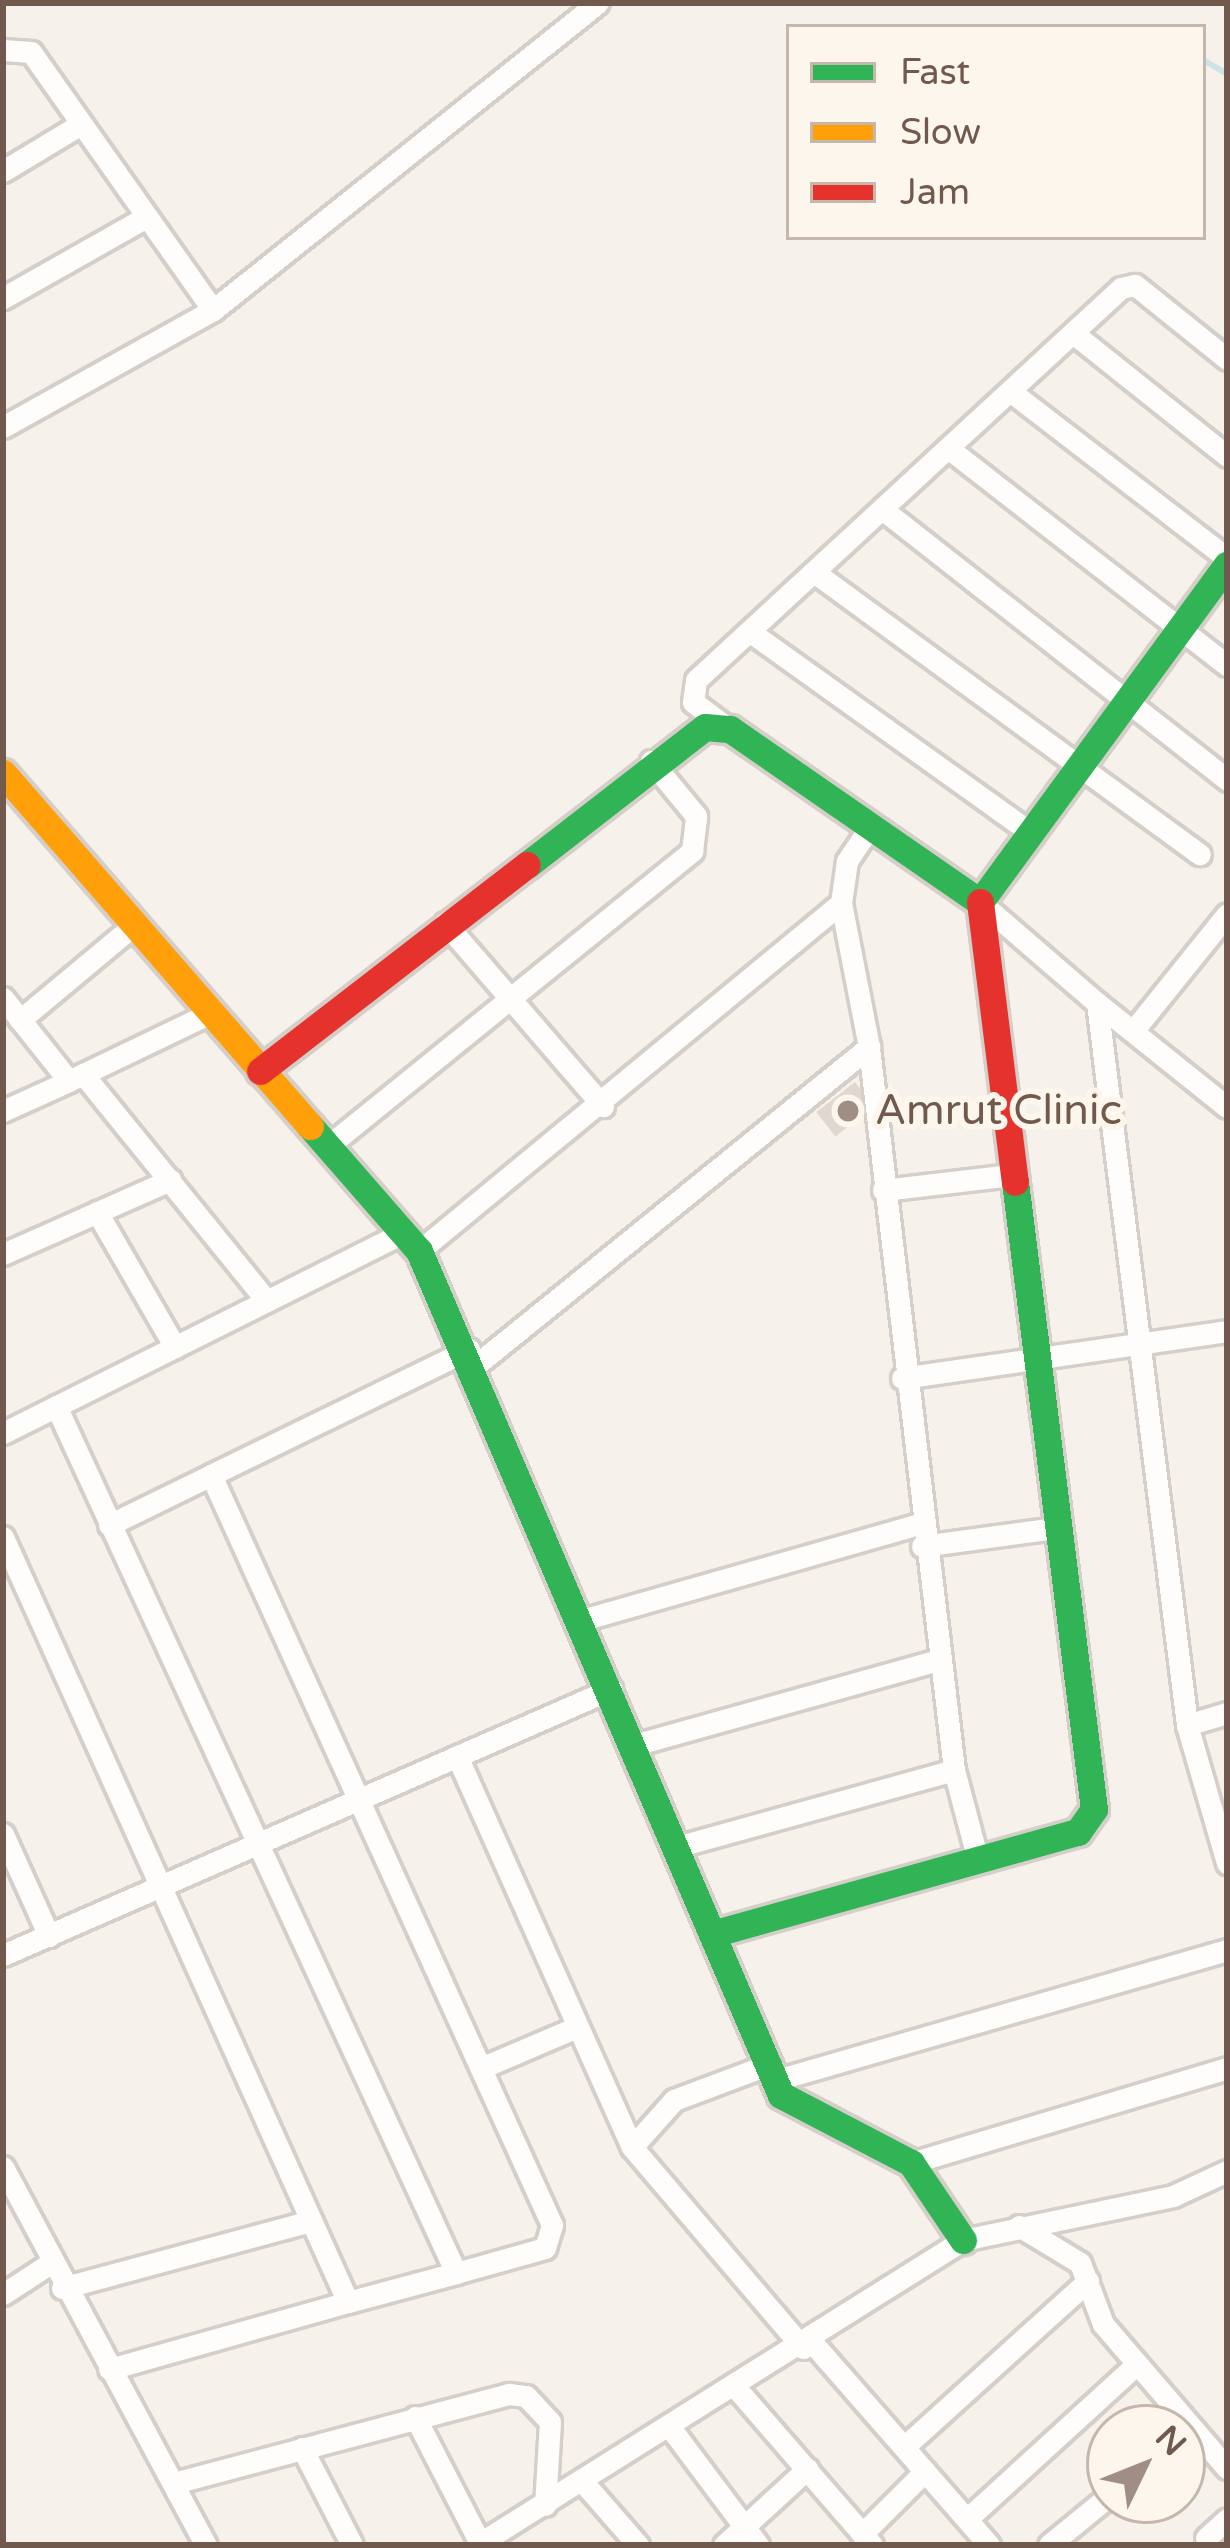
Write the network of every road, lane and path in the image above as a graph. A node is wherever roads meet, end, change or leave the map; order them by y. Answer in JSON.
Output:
{"nodes":[{"id":1,"x":598,"y":3,"type":"edge"},
{"id":2,"x":3,"y":50,"type":"edge"},
{"id":3,"x":81,"y":124,"type":"junction"},
{"id":4,"x":3,"y":171,"type":"edge"},
{"id":5,"x":146,"y":218,"type":"junction"},
{"id":6,"x":3,"y":298,"type":"edge"},
{"id":7,"x":213,"y":310,"type":"junction"},
{"id":8,"x":1073,"y":333,"type":"junction"},
{"id":9,"x":1227,"y":359,"type":"edge"},
{"id":10,"x":1010,"y":391,"type":"junction"},
{"id":11,"x":3,"y":427,"type":"edge"},
{"id":12,"x":948,"y":448,"type":"junction"},
{"id":13,"x":1227,"y":456,"type":"edge"},
{"id":14,"x":882,"y":509,"type":"junction"},
{"id":15,"x":1227,"y":561,"type":"edge"},
{"id":16,"x":814,"y":572,"type":"junction"},
{"id":17,"x":1176,"y":626,"type":"junction"},
{"id":18,"x":749,"y":631,"type":"junction"},
{"id":19,"x":1227,"y":665,"type":"edge"},
{"id":20,"x":1123,"y":700,"type":"junction"},
{"id":21,"x":730,"y":729,"type":"junction"},
{"id":22,"x":651,"y":761,"type":"junction"},
{"id":23,"x":1078,"y":765,"type":"junction"},
{"id":24,"x":3,"y":772,"type":"edge"},
{"id":25,"x":1227,"y":779,"type":"edge"},
{"id":26,"x":868,"y":830,"type":"junction"},
{"id":27,"x":1031,"y":833,"type":"junction"},
{"id":28,"x":1200,"y":854,"type":"dead end"},
{"id":29,"x":980,"y":902,"type":"junction"},
{"id":30,"x":842,"y":903,"type":"junction"},
{"id":31,"x":1227,"y":914,"type":"edge"},
{"id":32,"x":446,"y":922,"type":"junction"},
{"id":33,"x":134,"y":925,"type":"junction"},
{"id":34,"x":510,"y":997,"type":"junction"},
{"id":35,"x":3,"y":998,"type":"edge"},
{"id":36,"x":1097,"y":1003,"type":"junction"},
{"id":37,"x":210,"y":1013,"type":"junction"},
{"id":38,"x":20,"y":1020,"type":"junction"},
{"id":39,"x":1132,"y":1031,"type":"junction"},
{"id":40,"x":869,"y":1047,"type":"junction"},
{"id":41,"x":260,"y":1071,"type":"junction"},
{"id":42,"x":76,"y":1078,"type":"junction"},
{"id":43,"x":603,"y":1106,"type":"junction"},
{"id":44,"x":1227,"y":1107,"type":"edge"},
{"id":45,"x":3,"y":1111,"type":"edge"},
{"id":46,"x":328,"y":1146,"type":"junction"},
{"id":47,"x":1012,"y":1175,"type":"junction"},
{"id":48,"x":170,"y":1180,"type":"junction"},
{"id":49,"x":883,"y":1190,"type":"junction"},
{"id":50,"x":98,"y":1212,"type":"junction"},
{"id":51,"x":412,"y":1242,"type":"junction"},
{"id":52,"x":3,"y":1254,"type":"edge"},
{"id":53,"x":266,"y":1301,"type":"junction"},
{"id":54,"x":1227,"y":1331,"type":"edge"},
{"id":55,"x":1137,"y":1342,"type":"junction"},
{"id":56,"x":175,"y":1347,"type":"junction"},
{"id":57,"x":472,"y":1357,"type":"junction"},
{"id":58,"x":1032,"y":1358,"type":"junction"},
{"id":59,"x":902,"y":1378,"type":"junction"},
{"id":60,"x":56,"y":1406,"type":"junction"},
{"id":61,"x":3,"y":1433,"type":"edge"},
{"id":62,"x":211,"y":1475,"type":"junction"},
{"id":63,"x":109,"y":1525,"type":"junction"},
{"id":64,"x":1055,"y":1528,"type":"junction"},
{"id":65,"x":920,"y":1535,"type":"junction"},
{"id":66,"x":3,"y":1537,"type":"edge"},
{"id":67,"x":582,"y":1620,"type":"junction"},
{"id":68,"x":939,"y":1660,"type":"junction"},
{"id":69,"x":611,"y":1689,"type":"junction"},
{"id":70,"x":1227,"y":1713,"type":"edge"},
{"id":71,"x":1187,"y":1725,"type":"junction"},
{"id":72,"x":634,"y":1744,"type":"junction"},
{"id":73,"x":457,"y":1756,"type":"junction"},
{"id":74,"x":954,"y":1770,"type":"junction"},
{"id":75,"x":360,"y":1799,"type":"junction"},
{"id":76,"x":1220,"y":1816,"type":"edge"},
{"id":77,"x":3,"y":1834,"type":"edge"},
{"id":78,"x":256,"y":1845,"type":"junction"},
{"id":79,"x":676,"y":1847,"type":"junction"},
{"id":80,"x":978,"y":1860,"type":"junction"},
{"id":81,"x":1227,"y":1863,"type":"edge"},
{"id":82,"x":160,"y":1887,"type":"junction"},
{"id":83,"x":712,"y":1934,"type":"junction"},
{"id":84,"x":50,"y":1936,"type":"junction"},
{"id":85,"x":1227,"y":1950,"type":"edge"},
{"id":86,"x":3,"y":1954,"type":"edge"},
{"id":87,"x":577,"y":2027,"type":"junction"},
{"id":88,"x":481,"y":2068,"type":"junction"},
{"id":89,"x":1227,"y":2068,"type":"edge"},
{"id":90,"x":770,"y":2073,"type":"junction"},
{"id":91,"x":632,"y":2146,"type":"junction"},
{"id":92,"x":911,"y":2163,"type":"junction"},
{"id":93,"x":3,"y":2167,"type":"edge"},
{"id":94,"x":1227,"y":2171,"type":"edge"},
{"id":95,"x":311,"y":2221,"type":"junction"},
{"id":96,"x":1019,"y":2225,"type":"junction"},
{"id":97,"x":963,"y":2240,"type":"junction"},
{"id":98,"x":49,"y":2264,"type":"junction"},
{"id":99,"x":456,"y":2273,"type":"junction"},
{"id":100,"x":1088,"y":2281,"type":"junction"},
{"id":101,"x":62,"y":2288,"type":"junction"},
{"id":102,"x":4,"y":2298,"type":"edge"},
{"id":103,"x":348,"y":2302,"type":"junction"},
{"id":104,"x":807,"y":2344,"type":"junction"},
{"id":105,"x":1137,"y":2364,"type":"junction"},
{"id":106,"x":109,"y":2369,"type":"junction"},
{"id":107,"x":736,"y":2388,"type":"junction"},
{"id":108,"x":1166,"y":2404,"type":"edge"},
{"id":109,"x":415,"y":2417,"type":"junction"},
{"id":110,"x":672,"y":2430,"type":"junction"},
{"id":111,"x":904,"y":2447,"type":"junction"},
{"id":112,"x":302,"y":2448,"type":"junction"},
{"id":113,"x":807,"y":2469,"type":"junction"},
{"id":114,"x":925,"y":2471,"type":"junction"},
{"id":115,"x":584,"y":2482,"type":"junction"},
{"id":116,"x":174,"y":2483,"type":"junction"},
{"id":117,"x":545,"y":2505,"type":"junction"},
{"id":118,"x":1086,"y":2515,"type":"edge"},
{"id":119,"x":967,"y":2519,"type":"junction"},
{"id":120,"x":1227,"y":2519,"type":"edge"},
{"id":121,"x":507,"y":2527,"type":"junction"},
{"id":122,"x":751,"y":2536,"type":"edge"},
{"id":123,"x":867,"y":2539,"type":"edge"},
{"id":124,"x":1205,"y":2542,"type":"edge"},
{"id":125,"x":479,"y":2544,"type":"edge"},
{"id":126,"x":206,"y":2545,"type":"edge"},
{"id":127,"x":352,"y":2545,"type":"edge"},
{"id":128,"x":523,"y":2545,"type":"edge"},
{"id":129,"x":638,"y":2545,"type":"edge"},
{"id":130,"x":724,"y":2545,"type":"edge"},
{"id":131,"x":989,"y":2545,"type":"edge"},
{"id":132,"x":1049,"y":2545,"type":"edge"}],
"edges":[{"from":1,"to":7,"type":"street"},
{"from":2,"to":3,"type":"street"},
{"from":3,"to":4,"type":"street"},
{"from":3,"to":5,"type":"street"},
{"from":5,"to":6,"type":"street"},
{"from":5,"to":7,"type":"street"},
{"from":7,"to":11,"type":"street"},
{"from":8,"to":9,"type":"street"},
{"from":8,"to":10,"type":"street"},
{"from":8,"to":13,"type":"street"},
{"from":10,"to":12,"type":"street"},
{"from":10,"to":15,"type":"street"},
{"from":12,"to":14,"type":"street"},
{"from":12,"to":17,"type":"street"},
{"from":14,"to":16,"type":"street"},
{"from":14,"to":20,"type":"street"},
{"from":15,"to":17,"type":"street"},
{"from":16,"to":18,"type":"street"},
{"from":16,"to":23,"type":"street"},
{"from":17,"to":19,"type":"street"},
{"from":17,"to":20,"type":"street"},
{"from":18,"to":21,"type":"street"},
{"from":18,"to":27,"type":"street"},
{"from":20,"to":23,"type":"street"},
{"from":20,"to":25,"type":"street"},
{"from":21,"to":22,"type":"street"},
{"from":21,"to":26,"type":"street"},
{"from":22,"to":32,"type":"street"},
{"from":22,"to":34,"type":"street"},
{"from":23,"to":27,"type":"street"},
{"from":23,"to":28,"type":"street"},
{"from":24,"to":33,"type":"street"},
{"from":26,"to":29,"type":"street"},
{"from":26,"to":30,"type":"street"},
{"from":27,"to":29,"type":"street"},
{"from":29,"to":36,"type":"street"},
{"from":29,"to":47,"type":"street"},
{"from":30,"to":40,"type":"street"},
{"from":30,"to":43,"type":"street"},
{"from":31,"to":39,"type":"street"},
{"from":32,"to":34,"type":"street"},
{"from":32,"to":41,"type":"street"},
{"from":33,"to":37,"type":"street"},
{"from":33,"to":38,"type":"street"},
{"from":34,"to":43,"type":"street"},
{"from":34,"to":46,"type":"street"},
{"from":35,"to":38,"type":"street"},
{"from":36,"to":39,"type":"street"},
{"from":36,"to":55,"type":"street"},
{"from":37,"to":41,"type":"street"},
{"from":37,"to":42,"type":"street"},
{"from":38,"to":42,"type":"street"},
{"from":39,"to":44,"type":"street"},
{"from":40,"to":49,"type":"street"},
{"from":40,"to":57,"type":"street"},
{"from":41,"to":46,"type":"street"},
{"from":42,"to":45,"type":"street"},
{"from":42,"to":48,"type":"street"},
{"from":43,"to":51,"type":"street"},
{"from":46,"to":51,"type":"street"},
{"from":47,"to":49,"type":"street"},
{"from":47,"to":58,"type":"street"},
{"from":48,"to":50,"type":"street"},
{"from":48,"to":53,"type":"street"},
{"from":49,"to":59,"type":"street"},
{"from":50,"to":52,"type":"street"},
{"from":50,"to":56,"type":"street"},
{"from":51,"to":53,"type":"street"},
{"from":51,"to":57,"type":"street"},
{"from":53,"to":56,"type":"street"},
{"from":54,"to":55,"type":"street"},
{"from":55,"to":58,"type":"street"},
{"from":55,"to":71,"type":"street"},
{"from":56,"to":60,"type":"street"},
{"from":57,"to":62,"type":"street"},
{"from":57,"to":67,"type":"street"},
{"from":58,"to":59,"type":"street"},
{"from":58,"to":64,"type":"street"},
{"from":59,"to":65,"type":"street"},
{"from":60,"to":61,"type":"street"},
{"from":60,"to":63,"type":"street"},
{"from":62,"to":63,"type":"street"},
{"from":62,"to":75,"type":"street"},
{"from":63,"to":78,"type":"street"},
{"from":64,"to":65,"type":"street"},
{"from":64,"to":80,"type":"street"},
{"from":65,"to":67,"type":"street"},
{"from":65,"to":68,"type":"street"},
{"from":66,"to":82,"type":"street"},
{"from":67,"to":69,"type":"street"},
{"from":68,"to":72,"type":"street"},
{"from":68,"to":74,"type":"street"},
{"from":69,"to":72,"type":"street"},
{"from":69,"to":73,"type":"street"},
{"from":70,"to":71,"type":"street"},
{"from":71,"to":76,"type":"street"},
{"from":72,"to":79,"type":"street"},
{"from":73,"to":75,"type":"street"},
{"from":73,"to":87,"type":"street"},
{"from":74,"to":79,"type":"street"},
{"from":74,"to":80,"type":"street"},
{"from":75,"to":78,"type":"street"},
{"from":75,"to":88,"type":"street"},
{"from":76,"to":81,"type":"street"},
{"from":77,"to":84,"type":"street"},
{"from":78,"to":82,"type":"street"},
{"from":78,"to":99,"type":"street"},
{"from":79,"to":83,"type":"street"},
{"from":80,"to":83,"type":"street"},
{"from":82,"to":84,"type":"street"},
{"from":82,"to":95,"type":"street"},
{"from":83,"to":90,"type":"street"},
{"from":84,"to":86,"type":"street"},
{"from":85,"to":90,"type":"street"},
{"from":87,"to":88,"type":"street"},
{"from":87,"to":91,"type":"street"},
{"from":88,"to":99,"type":"street"},
{"from":89,"to":92,"type":"street"},
{"from":90,"to":91,"type":"street"},
{"from":90,"to":92,"type":"street"},
{"from":91,"to":104,"type":"street"},
{"from":92,"to":97,"type":"street"},
{"from":93,"to":98,"type":"street"},
{"from":94,"to":96,"type":"street"},
{"from":95,"to":101,"type":"street"},
{"from":95,"to":103,"type":"street"},
{"from":96,"to":97,"type":"street"},
{"from":96,"to":100,"type":"street"},
{"from":97,"to":104,"type":"street"},
{"from":98,"to":101,"type":"street"},
{"from":98,"to":102,"type":"street"},
{"from":99,"to":103,"type":"street"},
{"from":100,"to":105,"type":"street"},
{"from":100,"to":111,"type":"street"},
{"from":101,"to":106,"type":"street"},
{"from":103,"to":106,"type":"street"},
{"from":104,"to":107,"type":"street"},
{"from":104,"to":111,"type":"street"},
{"from":105,"to":108,"type":"street"},
{"from":105,"to":119,"type":"street"},
{"from":106,"to":116,"type":"street"},
{"from":107,"to":110,"type":"street"},
{"from":107,"to":113,"type":"street"},
{"from":109,"to":112,"type":"street"},
{"from":109,"to":117,"type":"street"},
{"from":109,"to":125,"type":"street"},
{"from":110,"to":115,"type":"street"},
{"from":110,"to":122,"type":"street"},
{"from":111,"to":114,"type":"street"},
{"from":112,"to":116,"type":"street"},
{"from":112,"to":127,"type":"street"},
{"from":113,"to":122,"type":"street"},
{"from":113,"to":123,"type":"street"},
{"from":114,"to":119,"type":"street"},
{"from":114,"to":123,"type":"street"},
{"from":115,"to":117,"type":"street"},
{"from":115,"to":129,"type":"street"},
{"from":116,"to":126,"type":"street"},
{"from":117,"to":121,"type":"street"},
{"from":118,"to":132,"type":"street"},
{"from":119,"to":131,"type":"street"},
{"from":120,"to":124,"type":"street"},
{"from":121,"to":125,"type":"street"},
{"from":121,"to":128,"type":"street"},
{"from":122,"to":130,"type":"street"}]}
